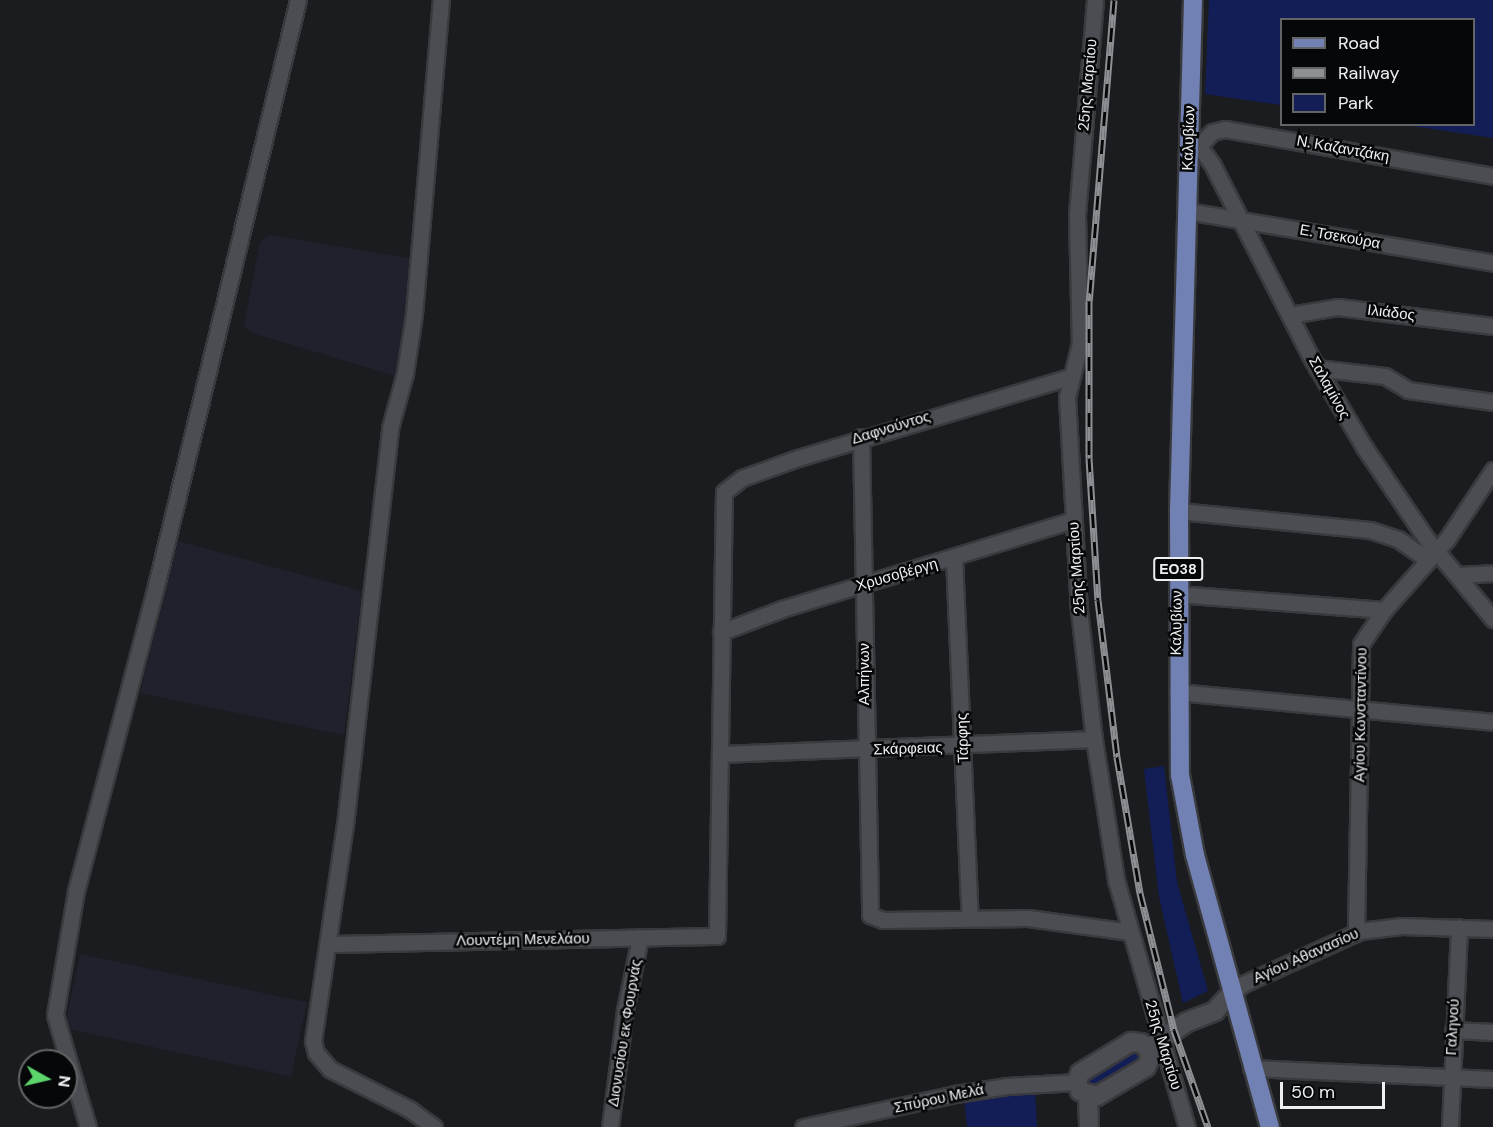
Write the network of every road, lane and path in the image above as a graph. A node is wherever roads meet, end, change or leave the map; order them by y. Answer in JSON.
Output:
{"nodes":[{"id":1,"x":298,"y":0,"type":"edge"},
{"id":2,"x":441,"y":0,"type":"edge"},
{"id":3,"x":1095,"y":0,"type":"edge"},
{"id":4,"x":1193,"y":0,"type":"edge"},
{"id":5,"x":1194,"y":146,"type":"junction"},
{"id":6,"x":1493,"y":177,"type":"edge"},
{"id":7,"x":1187,"y":211,"type":"junction"},
{"id":8,"x":1237,"y":219,"type":"junction"},
{"id":9,"x":1493,"y":263,"type":"edge"},
{"id":10,"x":1290,"y":315,"type":"junction"},
{"id":11,"x":1493,"y":326,"type":"edge"},
{"id":12,"x":1317,"y":368,"type":"junction"},
{"id":13,"x":1069,"y":376,"type":"junction"},
{"id":14,"x":1493,"y":402,"type":"edge"},
{"id":15,"x":861,"y":437,"type":"junction"},
{"id":16,"x":1493,"y":470,"type":"edge"},
{"id":17,"x":1179,"y":511,"type":"junction"},
{"id":18,"x":1073,"y":520,"type":"junction"},
{"id":19,"x":1432,"y":555,"type":"junction"},
{"id":20,"x":954,"y":558,"type":"junction"},
{"id":21,"x":1493,"y":573,"type":"edge"},
{"id":22,"x":1457,"y":575,"type":"junction"},
{"id":23,"x":864,"y":585,"type":"junction"},
{"id":24,"x":1177,"y":594,"type":"junction"},
{"id":25,"x":1384,"y":610,"type":"junction"},
{"id":26,"x":1493,"y":619,"type":"edge"},
{"id":27,"x":721,"y":632,"type":"junction"},
{"id":28,"x":1176,"y":692,"type":"junction"},
{"id":29,"x":1359,"y":709,"type":"junction"},
{"id":30,"x":1493,"y":722,"type":"edge"},
{"id":31,"x":1094,"y":739,"type":"junction"},
{"id":32,"x":963,"y":747,"type":"junction"},
{"id":33,"x":865,"y":751,"type":"junction"},
{"id":34,"x":722,"y":754,"type":"junction"},
{"id":35,"x":970,"y":918,"type":"junction"},
{"id":36,"x":1459,"y":927,"type":"junction"},
{"id":37,"x":1493,"y":929,"type":"edge"},
{"id":38,"x":1130,"y":932,"type":"junction"},
{"id":39,"x":1356,"y":933,"type":"junction"},
{"id":40,"x":640,"y":938,"type":"junction"},
{"id":41,"x":328,"y":944,"type":"junction"},
{"id":42,"x":1231,"y":993,"type":"junction"},
{"id":43,"x":1453,"y":1030,"type":"junction"},
{"id":44,"x":1493,"y":1032,"type":"edge"},
{"id":45,"x":1154,"y":1044,"type":"junction"},
{"id":46,"x":1251,"y":1068,"type":"junction"},
{"id":47,"x":1451,"y":1077,"type":"junction"},
{"id":48,"x":1493,"y":1079,"type":"edge"},
{"id":49,"x":1082,"y":1089,"type":"junction"},
{"id":50,"x":834,"y":1124,"type":"edge"},
{"id":51,"x":88,"y":1127,"type":"edge"},
{"id":52,"x":434,"y":1127,"type":"edge"},
{"id":53,"x":610,"y":1127,"type":"edge"},
{"id":54,"x":803,"y":1127,"type":"edge"},
{"id":55,"x":1089,"y":1127,"type":"edge"},
{"id":56,"x":1187,"y":1127,"type":"edge"},
{"id":57,"x":1270,"y":1127,"type":"edge"},
{"id":58,"x":1450,"y":1127,"type":"edge"}],
"edges":[{"from":1,"to":51,"type":"street"},
{"from":2,"to":41,"type":"street"},
{"from":3,"to":13,"type":"street","name":"25ης Μαρτίου"},
{"from":4,"to":5,"type":"main road","name":"Καλυβίων","number":"ΕΟ38"},
{"from":5,"to":6,"type":"street","name":"Ν. Καζαντζάκη"},
{"from":5,"to":7,"type":"main road","name":"Καλυβίων","number":"ΕΟ38"},
{"from":5,"to":8,"type":"street","name":"Σαλαμίνος"},
{"from":7,"to":8,"type":"street","name":"Ε. Τσεκούρα"},
{"from":7,"to":17,"type":"main road","name":"Καλυβίων","number":"ΕΟ38"},
{"from":8,"to":9,"type":"street","name":"Ε. Τσεκούρα"},
{"from":8,"to":10,"type":"street","name":"Σαλαμίνος"},
{"from":10,"to":11,"type":"street","name":"Ιλιάδος"},
{"from":10,"to":12,"type":"street","name":"Σαλαμίνος"},
{"from":12,"to":14,"type":"street"},
{"from":12,"to":19,"type":"street","name":"Σαλαμίνος"},
{"from":13,"to":15,"type":"street","name":"Δαφνούντος"},
{"from":13,"to":18,"type":"street","name":"25ης Μαρτίου"},
{"from":15,"to":23,"type":"street","name":"Αλπήνων"},
{"from":15,"to":27,"type":"street","name":"Δαφνούντος"},
{"from":16,"to":19,"type":"street","name":"Αγίου Κωνσταντίνου"},
{"from":17,"to":19,"type":"street"},
{"from":17,"to":24,"type":"main road","name":"Καλυβίων","number":"ΕΟ38"},
{"from":18,"to":20,"type":"street","name":"Χρυσοβέργη"},
{"from":18,"to":31,"type":"street","name":"25ης Μαρτίου"},
{"from":19,"to":22,"type":"street","name":"Σαλαμίνος"},
{"from":19,"to":25,"type":"street","name":"Αγίου Κωνσταντίνου"},
{"from":20,"to":23,"type":"street","name":"Χρυσοβέργη"},
{"from":20,"to":32,"type":"street","name":"Τάρφης"},
{"from":21,"to":22,"type":"street"},
{"from":22,"to":26,"type":"street","name":"Σαλαμίνος"},
{"from":23,"to":27,"type":"street","name":"Χρυσοβέργη"},
{"from":23,"to":33,"type":"street","name":"Αλπήνων"},
{"from":24,"to":25,"type":"street"},
{"from":24,"to":28,"type":"main road","name":"Καλυβίων","number":"ΕΟ38"},
{"from":25,"to":29,"type":"street","name":"Αγίου Κωνσταντίνου"},
{"from":27,"to":34,"type":"street"},
{"from":28,"to":29,"type":"street"},
{"from":28,"to":42,"type":"main road","name":"Καλυβίων","number":"ΕΟ38"},
{"from":29,"to":30,"type":"street"},
{"from":29,"to":39,"type":"street","name":"Αγίου Κωνσταντίνου"},
{"from":31,"to":32,"type":"street","name":"Σκάρφειας"},
{"from":31,"to":38,"type":"street","name":"25ης Μαρτίου"},
{"from":32,"to":33,"type":"street","name":"Σκάρφειας"},
{"from":32,"to":35,"type":"street","name":"Τάρφης"},
{"from":33,"to":34,"type":"street","name":"Σκάρφειας"},
{"from":33,"to":35,"type":"street","name":"Αλπήνων"},
{"from":34,"to":40,"type":"street","name":"Λουντέμη Μενελάου"},
{"from":35,"to":38,"type":"street"},
{"from":36,"to":37,"type":"street","name":"Αγίου Αθανασίου"},
{"from":36,"to":39,"type":"street","name":"Αγίου Αθανασίου"},
{"from":36,"to":43,"type":"street","name":"Γαληνού"},
{"from":38,"to":45,"type":"street","name":"25ης Μαρτίου"},
{"from":39,"to":42,"type":"street","name":"Αγίου Αθανασίου"},
{"from":40,"to":41,"type":"street","name":"Λουντέμη Μενελάου"},
{"from":40,"to":53,"type":"street","name":"Διονυσίου εκ Φουρνάς"},
{"from":41,"to":52,"type":"street"},
{"from":42,"to":45,"type":"street"},
{"from":42,"to":46,"type":"main road","name":"Καλυβίων","number":"ΕΟ38"},
{"from":43,"to":44,"type":"street"},
{"from":43,"to":47,"type":"street","name":"Γαληνού"},
{"from":45,"to":49,"type":"street"},
{"from":45,"to":49,"type":"street"},
{"from":45,"to":56,"type":"street","name":"25ης Μαρτίου"},
{"from":46,"to":47,"type":"street"},
{"from":46,"to":57,"type":"main road","name":"Καλυβίων","number":"ΕΟ38"},
{"from":47,"to":48,"type":"street"},
{"from":47,"to":58,"type":"street","name":"Γαληνού"},
{"from":49,"to":50,"type":"street","name":"Σπύρου Μελά"},
{"from":49,"to":55,"type":"street"},
{"from":50,"to":54,"type":"street","name":"Σπύρου Μελά"}]}
